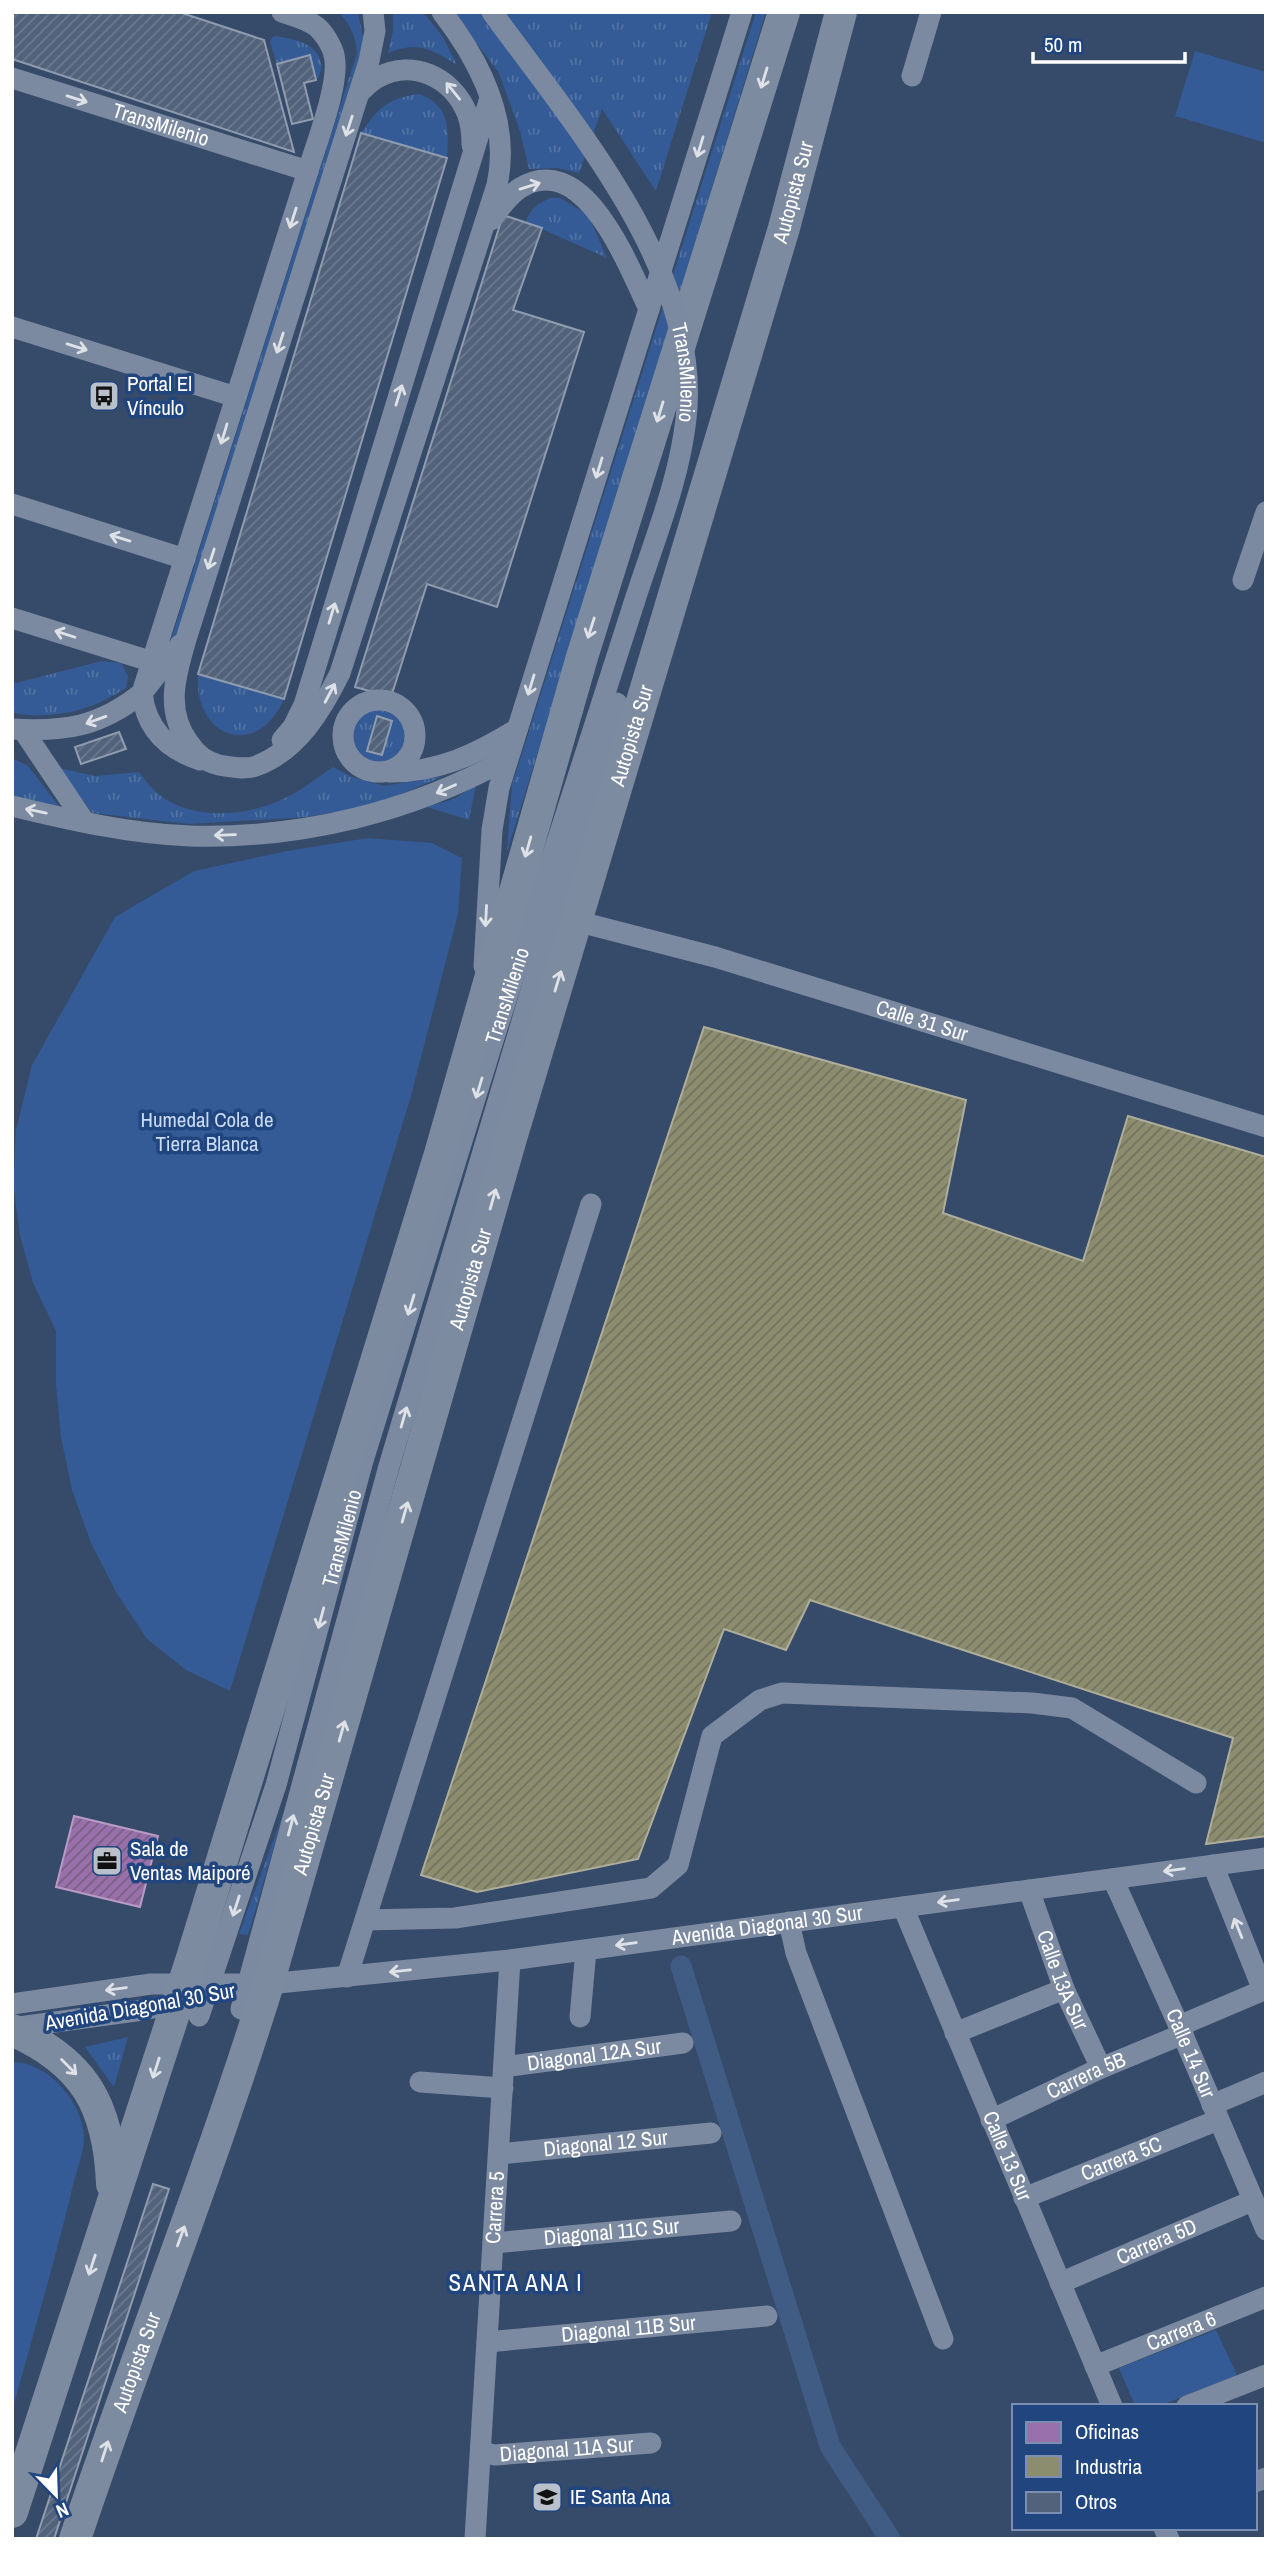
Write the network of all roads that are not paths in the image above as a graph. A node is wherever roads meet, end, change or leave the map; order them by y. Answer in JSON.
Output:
{"nodes":[{"id":1,"x":282,"y":12,"type":"edge"},
{"id":2,"x":373,"y":12,"type":"edge"},
{"id":3,"x":442,"y":12,"type":"edge"},
{"id":4,"x":492,"y":12,"type":"edge"},
{"id":5,"x":506,"y":12,"type":"edge"},
{"id":6,"x":742,"y":12,"type":"edge"},
{"id":7,"x":784,"y":12,"type":"edge"},
{"id":8,"x":841,"y":12,"type":"edge"},
{"id":9,"x":931,"y":12,"type":"edge"},
{"id":10,"x":912,"y":76,"type":"dead end"},
{"id":11,"x":12,"y":78,"type":"edge"},
{"id":12,"x":360,"y":92,"type":"junction"},
{"id":13,"x":490,"y":97,"type":"junction"},
{"id":14,"x":473,"y":154,"type":"junction"},
{"id":15,"x":308,"y":171,"type":"junction"},
{"id":16,"x":482,"y":231,"type":"junction"},
{"id":17,"x":649,"y":309,"type":"junction"},
{"id":18,"x":12,"y":327,"type":"edge"},
{"id":19,"x":236,"y":397,"type":"junction"},
{"id":20,"x":12,"y":505,"type":"edge"},
{"id":21,"x":1266,"y":512,"type":"edge"},
{"id":22,"x":185,"y":559,"type":"junction"},
{"id":23,"x":1244,"y":580,"type":"dead end"},
{"id":24,"x":640,"y":603,"type":"junction"},
{"id":25,"x":12,"y":618,"type":"edge"},
{"id":26,"x":187,"y":636,"type":"junction"},
{"id":27,"x":153,"y":662,"type":"junction"},
{"id":28,"x":142,"y":693,"type":"junction"},
{"id":29,"x":517,"y":729,"type":"junction"},
{"id":30,"x":17,"y":730,"type":"edge"},
{"id":31,"x":507,"y":759,"type":"junction"},
{"id":32,"x":210,"y":763,"type":"junction"},
{"id":33,"x":380,"y":772,"type":"dead end"},
{"id":34,"x":12,"y":806,"type":"edge"},
{"id":35,"x":83,"y":821,"type":"junction"},
{"id":36,"x":576,"y":921,"type":"junction"},
{"id":37,"x":482,"y":1009,"type":"junction"},
{"id":38,"x":1266,"y":1127,"type":"edge"},
{"id":39,"x":591,"y":1203,"type":"dead end"},
{"id":40,"x":1196,"y":1783,"type":"dead end"},
{"id":41,"x":1266,"y":1858,"type":"edge"},
{"id":42,"x":1213,"y":1865,"type":"junction"},
{"id":43,"x":1113,"y":1879,"type":"junction"},
{"id":44,"x":1028,"y":1890,"type":"junction"},
{"id":45,"x":903,"y":1907,"type":"junction"},
{"id":46,"x":366,"y":1920,"type":"junction"},
{"id":47,"x":789,"y":1922,"type":"junction"},
{"id":48,"x":586,"y":1950,"type":"junction"},
{"id":49,"x":510,"y":1960,"type":"junction"},
{"id":50,"x":347,"y":1977,"type":"junction"},
{"id":51,"x":1064,"y":1989,"type":"junction"},
{"id":52,"x":1264,"y":1989,"type":"edge"},
{"id":53,"x":251,"y":1992,"type":"junction"},
{"id":54,"x":195,"y":1997,"type":"junction"},
{"id":55,"x":12,"y":2004,"type":"edge"},
{"id":56,"x":580,"y":2017,"type":"dead end"},
{"id":57,"x":12,"y":2029,"type":"edge"},
{"id":58,"x":1181,"y":2030,"type":"junction"},
{"id":59,"x":955,"y":2034,"type":"junction"},
{"id":60,"x":683,"y":2043,"type":"dead end"},
{"id":61,"x":1101,"y":2068,"type":"junction"},
{"id":62,"x":504,"y":2078,"type":"junction"},
{"id":63,"x":420,"y":2082,"type":"dead end"},
{"id":64,"x":1266,"y":2082,"type":"edge"},
{"id":65,"x":1215,"y":2113,"type":"junction"},
{"id":66,"x":991,"y":2119,"type":"junction"},
{"id":67,"x":711,"y":2133,"type":"dead end"},
{"id":68,"x":499,"y":2154,"type":"junction"},
{"id":69,"x":1255,"y":2189,"type":"edge"},
{"id":70,"x":1024,"y":2197,"type":"junction"},
{"id":71,"x":113,"y":2200,"type":"junction"},
{"id":72,"x":731,"y":2221,"type":"dead end"},
{"id":73,"x":1266,"y":2230,"type":"edge"},
{"id":74,"x":494,"y":2243,"type":"junction"},
{"id":75,"x":1060,"y":2283,"type":"junction"},
{"id":76,"x":1266,"y":2297,"type":"edge"},
{"id":77,"x":767,"y":2316,"type":"dead end"},
{"id":78,"x":943,"y":2339,"type":"dead end"},
{"id":79,"x":488,"y":2342,"type":"junction"},
{"id":80,"x":1096,"y":2366,"type":"junction"},
{"id":81,"x":1266,"y":2375,"type":"edge"},
{"id":82,"x":1111,"y":2404,"type":"edge"},
{"id":83,"x":1191,"y":2404,"type":"edge"},
{"id":84,"x":651,"y":2443,"type":"dead end"},
{"id":85,"x":481,"y":2452,"type":"junction"},
{"id":86,"x":12,"y":2512,"type":"edge"},
{"id":87,"x":75,"y":2539,"type":"edge"},
{"id":88,"x":475,"y":2539,"type":"edge"}],
"edges":[{"from":1,"to":15,"type":"street"},
{"from":2,"to":12,"type":"street"},
{"from":3,"to":13,"type":"street","name":"TransMilenio"},
{"from":4,"to":24,"type":"street","name":"TransMilenio","bridge":true},
{"from":5,"to":24,"type":"street","name":"TransMilenio"},
{"from":6,"to":17,"type":"street","one_way":true},
{"from":7,"to":37,"type":"highway","one_way":true},
{"from":8,"to":36,"type":"highway","name":"Autopista Sur"},
{"from":9,"to":10,"type":"street"},
{"from":11,"to":15,"type":"street","name":"TransMilenio","one_way":true},
{"from":14,"to":12,"type":"street","one_way":true},
{"from":12,"to":26,"type":"street","one_way":true},
{"from":13,"to":14,"type":"street"},
{"from":13,"to":16,"type":"street","name":"TransMilenio"},
{"from":32,"to":14,"type":"street","one_way":true},
{"from":15,"to":19,"type":"street","one_way":true},
{"from":16,"to":17,"type":"street","name":"TransMilenio","one_way":true},
{"from":32,"to":16,"type":"street","name":"TransMilenio","one_way":true},
{"from":17,"to":29,"type":"street","one_way":true},
{"from":18,"to":19,"type":"street","one_way":true},
{"from":19,"to":22,"type":"street","one_way":true},
{"from":22,"to":20,"type":"street","one_way":true},
{"from":21,"to":23,"type":"street"},
{"from":22,"to":27,"type":"street"},
{"from":53,"to":24,"type":"street","name":"TransMilenio","one_way":true},
{"from":24,"to":54,"type":"street","name":"TransMilenio","one_way":true},
{"from":27,"to":25,"type":"street","one_way":true},
{"from":26,"to":28,"type":"street"},
{"from":26,"to":32,"type":"street"},
{"from":27,"to":28,"type":"street"},
{"from":28,"to":30,"type":"street","one_way":true},
{"from":28,"to":32,"type":"street","name":"TransMilenio"},
{"from":29,"to":31,"type":"street"},
{"from":29,"to":33,"type":"street"},
{"from":30,"to":35,"type":"street"},
{"from":31,"to":35,"type":"street","one_way":true},
{"from":31,"to":37,"type":"street","one_way":true},
{"from":35,"to":34,"type":"street","one_way":true},
{"from":36,"to":38,"type":"street","name":"Calle 31 Sur"},
{"from":53,"to":36,"type":"highway","name":"Autopista Sur","one_way":true},
{"from":37,"to":54,"type":"highway"},
{"from":39,"to":46,"type":"street"},
{"from":40,"to":46,"type":"street"},
{"from":41,"to":42,"type":"street","name":"Avenida Diagonal 30 Sur"},
{"from":42,"to":43,"type":"street","name":"Avenida Diagonal 30 Sur","one_way":true},
{"from":52,"to":42,"type":"street","one_way":true},
{"from":43,"to":44,"type":"street","name":"Avenida Diagonal 30 Sur"},
{"from":43,"to":58,"type":"street","name":"Calle 14 Sur"},
{"from":44,"to":45,"type":"street","name":"Avenida Diagonal 30 Sur","one_way":true},
{"from":44,"to":51,"type":"street","name":"Calle 13A Sur"},
{"from":45,"to":47,"type":"street","name":"Avenida Diagonal 30 Sur"},
{"from":45,"to":59,"type":"street","name":"Calle 13 Sur"},
{"from":46,"to":50,"type":"street"},
{"from":47,"to":48,"type":"street","name":"Avenida Diagonal 30 Sur","one_way":true},
{"from":47,"to":78,"type":"street"},
{"from":48,"to":49,"type":"street","name":"Avenida Diagonal 30 Sur"},
{"from":48,"to":56,"type":"street"},
{"from":49,"to":50,"type":"street","name":"Avenida Diagonal 30 Sur","one_way":true},
{"from":49,"to":62,"type":"street","name":"Carrera 5"},
{"from":50,"to":53,"type":"street","name":"Avenida Diagonal 30 Sur"},
{"from":51,"to":59,"type":"street"},
{"from":51,"to":61,"type":"street","name":"Calle 13A Sur"},
{"from":52,"to":58,"type":"street","name":"Carrera 5B"},
{"from":53,"to":54,"type":"street","name":"Avenida Diagonal 30 Sur"},
{"from":87,"to":53,"type":"highway","name":"Autopista Sur","one_way":true},
{"from":54,"to":55,"type":"street","name":"Avenida Diagonal 30 Sur","one_way":true},
{"from":54,"to":57,"type":"street","name":"Avenida Diagonal 30 Sur"},
{"from":54,"to":71,"type":"highway","one_way":true},
{"from":57,"to":71,"type":"highway","one_way":true},
{"from":58,"to":61,"type":"street","name":"Carrera 5B"},
{"from":58,"to":65,"type":"street","name":"Calle 14 Sur"},
{"from":59,"to":66,"type":"street","name":"Calle 13 Sur"},
{"from":60,"to":62,"type":"street","name":"Diagonal 12A Sur"},
{"from":61,"to":66,"type":"street","name":"Carrera 5B"},
{"from":62,"to":63,"type":"street","name":"Diagonal 12A Sur"},
{"from":62,"to":68,"type":"street","name":"Carrera 5"},
{"from":64,"to":65,"type":"street","name":"Carrera 5C"},
{"from":65,"to":69,"type":"street","name":"Calle 14 Sur"},
{"from":65,"to":70,"type":"street","name":"Carrera 5C"},
{"from":66,"to":70,"type":"street","name":"Calle 13 Sur"},
{"from":67,"to":68,"type":"street","name":"Diagonal 12 Sur"},
{"from":68,"to":74,"type":"street","name":"Carrera 5"},
{"from":69,"to":73,"type":"street","name":"Calle 14 Sur"},
{"from":69,"to":75,"type":"street","name":"Carrera 5D"},
{"from":70,"to":75,"type":"street","name":"Calle 13 Sur"},
{"from":71,"to":86,"type":"highway","one_way":true},
{"from":72,"to":74,"type":"street","name":"Diagonal 11C Sur"},
{"from":74,"to":79,"type":"street","name":"Carrera 5"},
{"from":75,"to":80,"type":"street","name":"Calle 13 Sur"},
{"from":76,"to":80,"type":"street","name":"Carrera 6"},
{"from":77,"to":79,"type":"street","name":"Diagonal 11B Sur"},
{"from":79,"to":85,"type":"street","name":"Carrera 5"},
{"from":80,"to":82,"type":"street","name":"Calle 13 Sur"},
{"from":81,"to":83,"type":"street"},
{"from":84,"to":85,"type":"street","name":"Diagonal 11A Sur"},
{"from":85,"to":88,"type":"street","name":"Carrera 5"}]}
